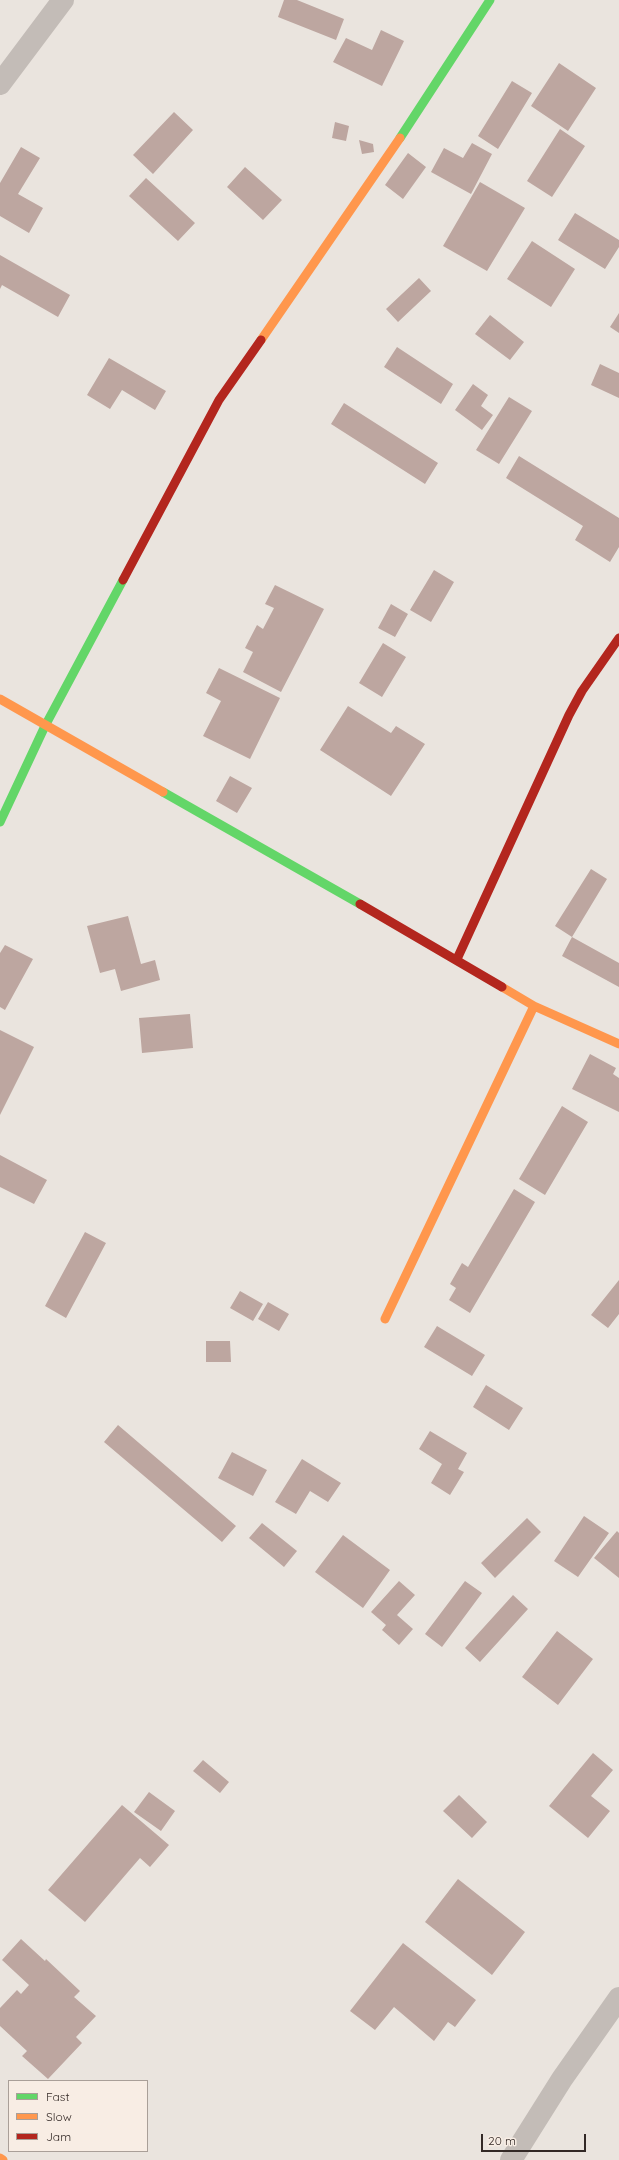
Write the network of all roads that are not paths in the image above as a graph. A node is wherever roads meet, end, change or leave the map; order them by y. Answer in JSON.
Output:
{"nodes":[{"id":1,"x":63,"y":0,"type":"edge"},
{"id":2,"x":490,"y":0,"type":"edge"},
{"id":3,"x":0,"y":84,"type":"edge"},
{"id":4,"x":619,"y":638,"type":"edge"},
{"id":5,"x":0,"y":699,"type":"edge"},
{"id":6,"x":45,"y":726,"type":"junction"},
{"id":7,"x":0,"y":822,"type":"edge"},
{"id":8,"x":457,"y":959,"type":"junction"},
{"id":9,"x":534,"y":1006,"type":"junction"},
{"id":10,"x":619,"y":1044,"type":"edge"},
{"id":11,"x":385,"y":1319,"type":"dead end"},
{"id":12,"x":619,"y":1998,"type":"edge"},
{"id":13,"x":0,"y":2158,"type":"edge"},
{"id":14,"x":3,"y":2160,"type":"edge"},
{"id":15,"x":511,"y":2160,"type":"edge"}],
"edges":[{"from":1,"to":3,"type":"street"},
{"from":2,"to":6,"type":"street"},
{"from":4,"to":8,"type":"street"},
{"from":5,"to":6,"type":"street"},
{"from":6,"to":7,"type":"street"},
{"from":6,"to":8,"type":"street"},
{"from":8,"to":9,"type":"street"},
{"from":9,"to":10,"type":"street"},
{"from":9,"to":11,"type":"street"},
{"from":12,"to":15,"type":"street"},
{"from":13,"to":14,"type":"street"}]}
